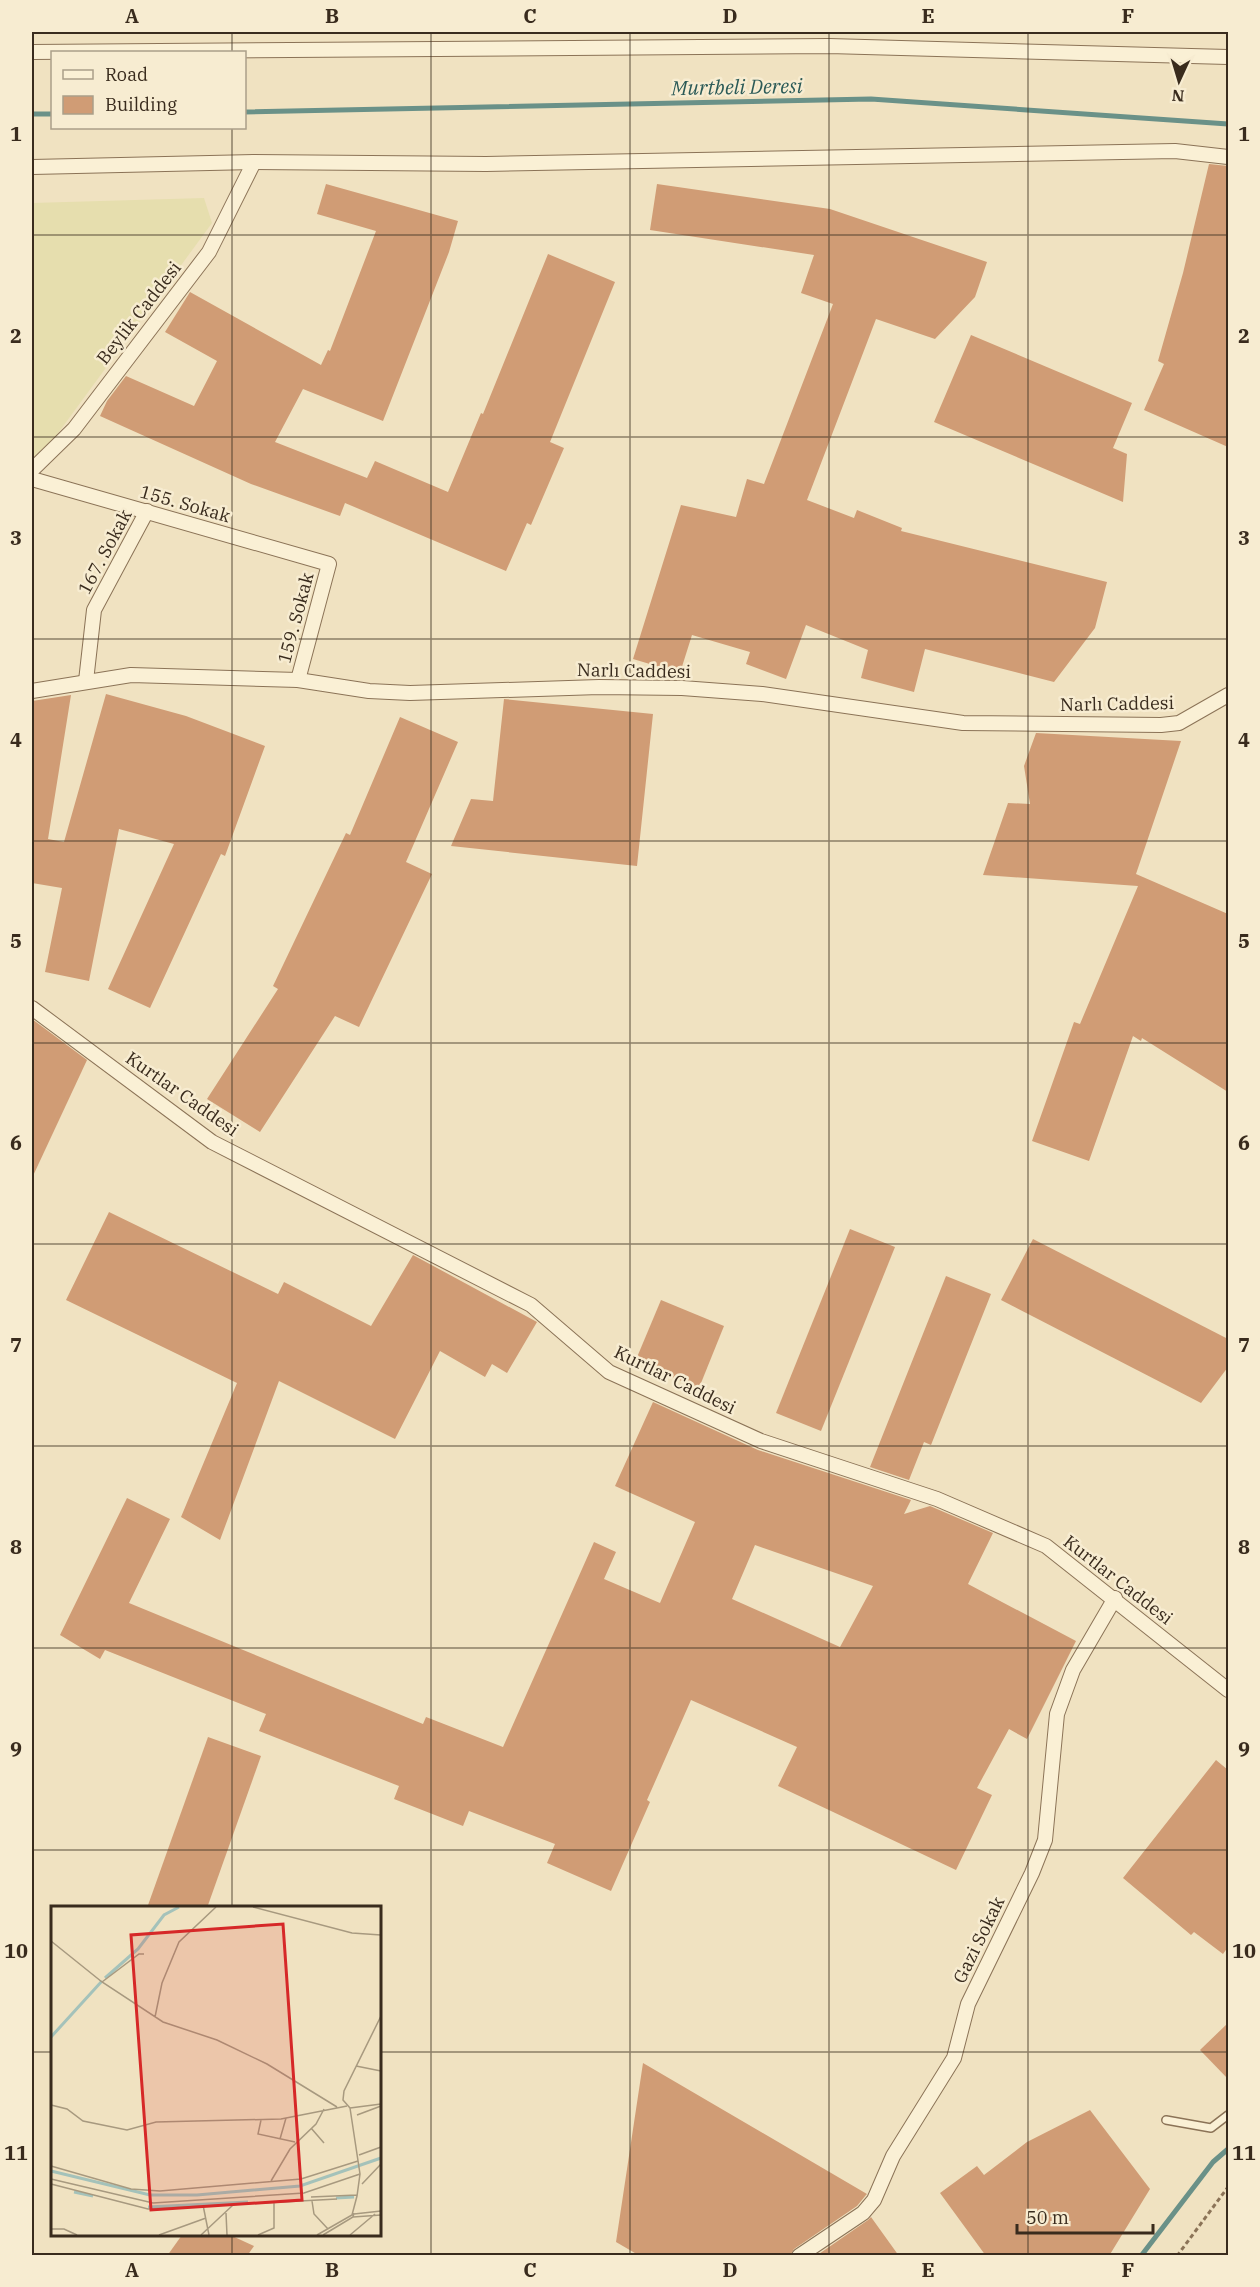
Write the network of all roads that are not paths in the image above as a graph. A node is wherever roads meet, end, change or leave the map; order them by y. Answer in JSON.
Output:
{"nodes":[{"id":1,"x":827,"y":32,"type":"edge"},
{"id":2,"x":829,"y":46,"type":"junction"},
{"id":3,"x":165,"y":51,"type":"edge"},
{"id":4,"x":32,"y":52,"type":"edge"},
{"id":5,"x":51,"y":52,"type":"edge"},
{"id":6,"x":1228,"y":57,"type":"edge"},
{"id":7,"x":1228,"y":157,"type":"edge"},
{"id":8,"x":254,"y":162,"type":"junction"},
{"id":9,"x":32,"y":167,"type":"edge"},
{"id":10,"x":32,"y":470,"type":"edge"},
{"id":11,"x":32,"y":479,"type":"edge"},
{"id":12,"x":147,"y":511,"type":"junction"},
{"id":13,"x":328,"y":564,"type":"joint"},
{"id":14,"x":298,"y":680,"type":"junction"},
{"id":15,"x":86,"y":681,"type":"junction"},
{"id":16,"x":32,"y":691,"type":"edge"},
{"id":17,"x":1228,"y":695,"type":"edge"},
{"id":18,"x":32,"y":1008,"type":"edge"},
{"id":19,"x":1115,"y":1598,"type":"junction"},
{"id":20,"x":1228,"y":1690,"type":"edge"},
{"id":21,"x":1228,"y":2115,"type":"edge"},
{"id":22,"x":1166,"y":2120,"type":"dead end"},
{"id":23,"x":799,"y":2256,"type":"edge"}],
"edges":[{"from":1,"to":2,"type":"street"},
{"from":2,"to":3,"type":"street"},
{"from":2,"to":6,"type":"street"},
{"from":4,"to":5,"type":"street"},
{"from":7,"to":8,"type":"street"},
{"from":8,"to":9,"type":"street"},
{"from":8,"to":10,"type":"street","name":"Beylik Caddesi"},
{"from":11,"to":12,"type":"street","name":"155. Sokak"},
{"from":12,"to":13,"type":"street","name":"155. Sokak"},
{"from":12,"to":15,"type":"street","name":"167. Sokak"},
{"from":13,"to":14,"type":"street","name":"159. Sokak"},
{"from":14,"to":15,"type":"street","name":"Narlı Caddesi"},
{"from":14,"to":17,"type":"street","name":"Narlı Caddesi"},
{"from":15,"to":16,"type":"street","name":"Narlı Caddesi"},
{"from":18,"to":19,"type":"street","name":"Kurtlar Caddesi"},
{"from":19,"to":20,"type":"street","name":"Kurtlar Caddesi"},
{"from":19,"to":23,"type":"street","name":"Gazi Sokak"},
{"from":21,"to":22,"type":"lane"}]}
